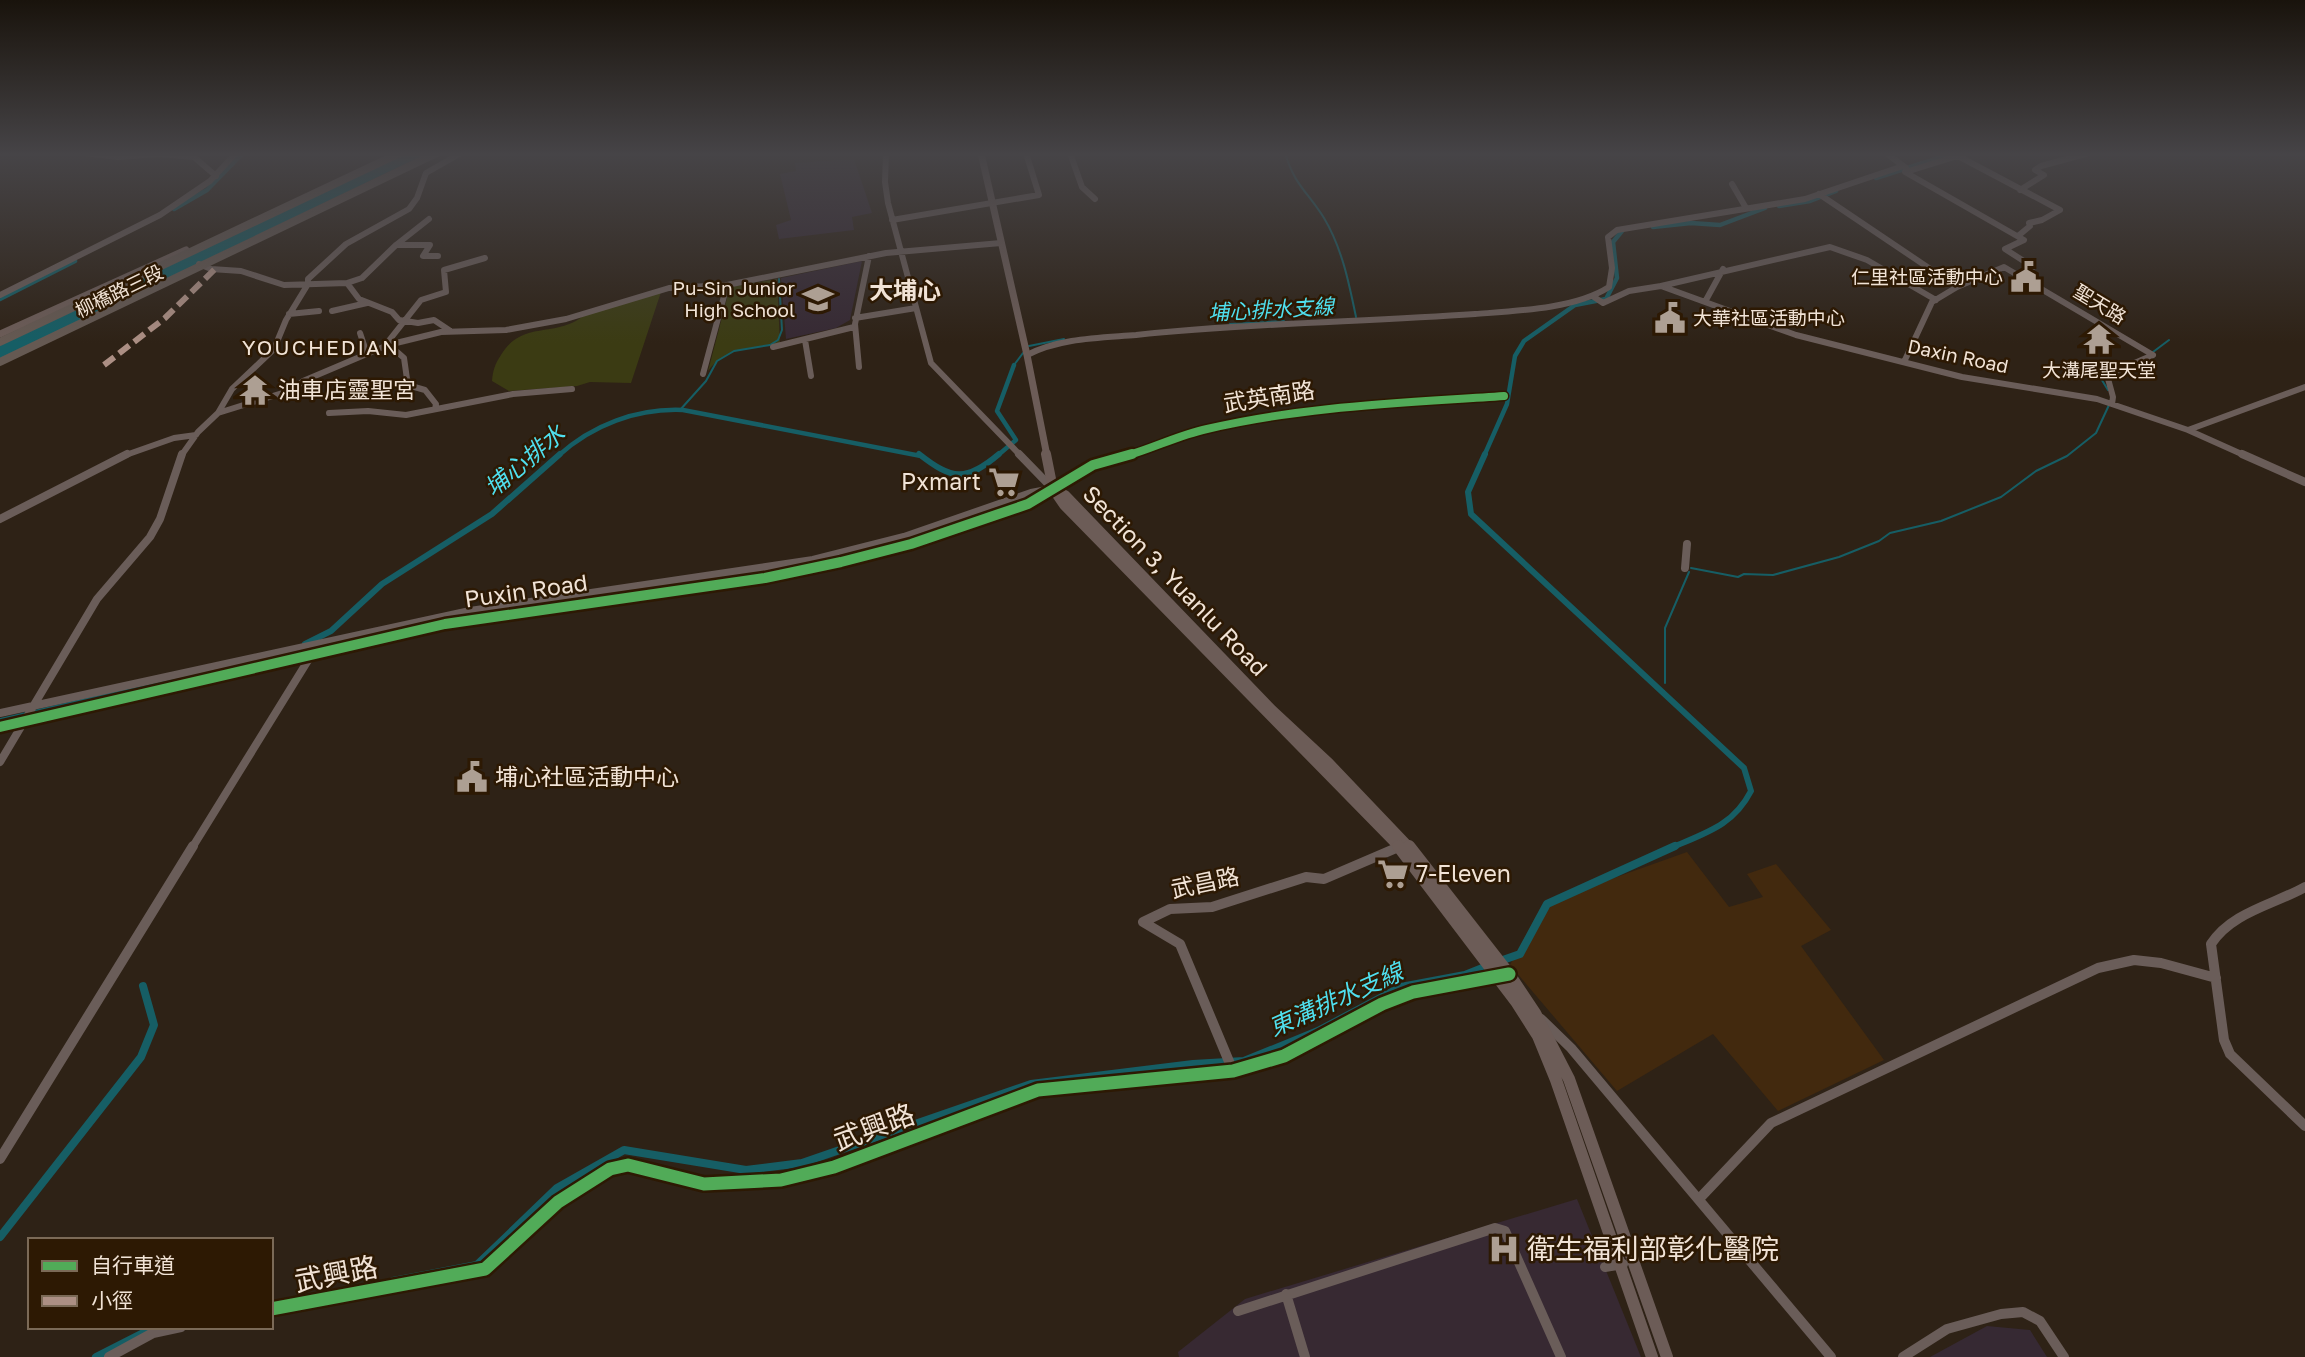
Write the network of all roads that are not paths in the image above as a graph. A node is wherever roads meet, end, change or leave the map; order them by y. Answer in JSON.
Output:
{"nodes":[{"id":1,"x":157,"y":216,"type":"edge"},
{"id":2,"x":255,"y":216,"type":"edge"},
{"id":3,"x":266,"y":216,"type":"edge"},
{"id":4,"x":305,"y":216,"type":"edge"},
{"id":5,"x":307,"y":216,"type":"edge"},
{"id":6,"x":395,"y":216,"type":"edge"},
{"id":7,"x":891,"y":216,"type":"edge"},
{"id":8,"x":912,"y":216,"type":"edge"},
{"id":9,"x":995,"y":216,"type":"edge"},
{"id":10,"x":1699,"y":216,"type":"edge"},
{"id":11,"x":1852,"y":216,"type":"edge"},
{"id":12,"x":1983,"y":216,"type":"edge"},
{"id":13,"x":2049,"y":216,"type":"edge"},
{"id":14,"x":429,"y":219,"type":"dead end"},
{"id":15,"x":892,"y":220,"type":"junction"},
{"id":16,"x":2018,"y":236,"type":"junction"},
{"id":17,"x":1001,"y":243,"type":"junction"},
{"id":18,"x":396,"y":245,"type":"junction"},
{"id":19,"x":902,"y":252,"type":"junction"},
{"id":20,"x":438,"y":256,"type":"dead end"},
{"id":21,"x":869,"y":256,"type":"junction"},
{"id":22,"x":485,"y":258,"type":"dead end"},
{"id":23,"x":202,"y":265,"type":"junction"},
{"id":24,"x":1723,"y":269,"type":"junction"},
{"id":25,"x":2018,"y":275,"type":"junction"},
{"id":26,"x":347,"y":283,"type":"junction"},
{"id":27,"x":308,"y":284,"type":"junction"},
{"id":28,"x":727,"y":285,"type":"junction"},
{"id":29,"x":1661,"y":286,"type":"junction"},
{"id":30,"x":1957,"y":287,"type":"junction"},
{"id":31,"x":0,"y":295,"type":"edge"},
{"id":32,"x":1594,"y":297,"type":"junction"},
{"id":33,"x":1706,"y":300,"type":"junction"},
{"id":34,"x":1936,"y":300,"type":"junction"},
{"id":35,"x":367,"y":303,"type":"junction"},
{"id":36,"x":916,"y":308,"type":"junction"},
{"id":37,"x":319,"y":311,"type":"dead end"},
{"id":38,"x":332,"y":311,"type":"dead end"},
{"id":39,"x":289,"y":314,"type":"junction"},
{"id":40,"x":855,"y":318,"type":"junction"},
{"id":41,"x":406,"y":322,"type":"junction"},
{"id":42,"x":854,"y":327,"type":"junction"},
{"id":43,"x":449,"y":330,"type":"junction"},
{"id":44,"x":360,"y":333,"type":"dead end"},
{"id":45,"x":0,"y":334,"type":"edge"},
{"id":46,"x":805,"y":340,"type":"junction"},
{"id":47,"x":0,"y":341,"type":"edge"},
{"id":48,"x":388,"y":345,"type":"junction"},
{"id":49,"x":773,"y":347,"type":"dead end"},
{"id":50,"x":367,"y":354,"type":"junction"},
{"id":51,"x":1027,"y":355,"type":"junction"},
{"id":52,"x":1904,"y":362,"type":"junction"},
{"id":53,"x":0,"y":364,"type":"edge"},
{"id":54,"x":859,"y":367,"type":"dead end"},
{"id":55,"x":703,"y":374,"type":"dead end"},
{"id":56,"x":811,"y":376,"type":"dead end"},
{"id":57,"x":2305,"y":387,"type":"edge"},
{"id":58,"x":572,"y":389,"type":"dead end"},
{"id":59,"x":1504,"y":396,"type":"dead end"},
{"id":60,"x":2112,"y":404,"type":"junction"},
{"id":61,"x":435,"y":409,"type":"junction"},
{"id":62,"x":218,"y":413,"type":"junction"},
{"id":63,"x":329,"y":413,"type":"dead end"},
{"id":64,"x":2188,"y":430,"type":"junction"},
{"id":65,"x":196,"y":435,"type":"junction"},
{"id":66,"x":2305,"y":482,"type":"edge"},
{"id":67,"x":1053,"y":489,"type":"junction"},
{"id":68,"x":0,"y":519,"type":"edge"},
{"id":69,"x":1687,"y":544,"type":"dead end"},
{"id":70,"x":1685,"y":568,"type":"dead end"},
{"id":71,"x":314,"y":649,"type":"junction"},
{"id":72,"x":34,"y":705,"type":"junction"},
{"id":73,"x":0,"y":713,"type":"edge"},
{"id":74,"x":24,"y":722,"type":"junction"},
{"id":75,"x":0,"y":727,"type":"edge"},
{"id":76,"x":0,"y":762,"type":"edge"},
{"id":77,"x":1403,"y":845,"type":"junction"},
{"id":78,"x":2305,"y":887,"type":"edge"},
{"id":79,"x":1509,"y":974,"type":"junction"},
{"id":80,"x":1497,"y":977,"type":"junction"},
{"id":81,"x":2216,"y":978,"type":"junction"},
{"id":82,"x":1529,"y":1013,"type":"junction"},
{"id":83,"x":1233,"y":1071,"type":"junction"},
{"id":84,"x":2305,"y":1126,"type":"edge"},
{"id":85,"x":0,"y":1159,"type":"edge"},
{"id":86,"x":1699,"y":1199,"type":"junction"},
{"id":87,"x":1627,"y":1264,"type":"junction"},
{"id":88,"x":1605,"y":1267,"type":"dead end"},
{"id":89,"x":1286,"y":1294,"type":"junction"},
{"id":90,"x":273,"y":1309,"type":"edge"},
{"id":91,"x":1238,"y":1311,"type":"dead end"},
{"id":92,"x":172,"y":1329,"type":"edge"},
{"id":93,"x":109,"y":1357,"type":"edge"},
{"id":94,"x":1306,"y":1357,"type":"edge"},
{"id":95,"x":1561,"y":1357,"type":"edge"},
{"id":96,"x":1652,"y":1357,"type":"edge"},
{"id":97,"x":1667,"y":1357,"type":"edge"},
{"id":98,"x":1831,"y":1357,"type":"edge"},
{"id":99,"x":1903,"y":1357,"type":"edge"},
{"id":100,"x":2064,"y":1357,"type":"edge"}],
"edges":[{"from":1,"to":31,"type":"street"},
{"from":2,"to":45,"type":"main road","name":"柳橋路三段"},
{"from":3,"to":47,"type":"highway"},
{"from":4,"to":23,"type":"main road","name":"柳橋路三段"},
{"from":5,"to":53,"type":"highway","bridge":true},
{"from":6,"to":27,"type":"street"},
{"from":7,"to":15,"type":"street"},
{"from":8,"to":15,"type":"street"},
{"from":9,"to":17,"type":"main road"},
{"from":10,"to":32,"type":"street"},
{"from":11,"to":30,"type":"street"},
{"from":12,"to":16,"type":"street"},
{"from":13,"to":16,"type":"street"},
{"from":14,"to":18,"type":"street"},
{"from":15,"to":19,"type":"street"},
{"from":16,"to":25,"type":"street"},
{"from":17,"to":19,"type":"street"},
{"from":17,"to":51,"type":"main road"},
{"from":18,"to":20,"type":"street"},
{"from":18,"to":26,"type":"street"},
{"from":19,"to":21,"type":"street"},
{"from":19,"to":36,"type":"street"},
{"from":21,"to":28,"type":"street"},
{"from":21,"to":40,"type":"street"},
{"from":22,"to":41,"type":"street"},
{"from":23,"to":27,"type":"street"},
{"from":23,"to":53,"type":"main road","name":"柳橋路三段"},
{"from":24,"to":29,"type":"street"},
{"from":24,"to":33,"type":"street"},
{"from":24,"to":34,"type":"street"},
{"from":25,"to":30,"type":"street","name":"聖天路"},
{"from":25,"to":60,"type":"street","name":"聖天路"},
{"from":26,"to":27,"type":"street"},
{"from":26,"to":35,"type":"street"},
{"from":27,"to":39,"type":"street"},
{"from":28,"to":43,"type":"street"},
{"from":28,"to":55,"type":"street"},
{"from":29,"to":32,"type":"street","name":"Daxin Road"},
{"from":29,"to":33,"type":"street","name":"Daxin Road"},
{"from":30,"to":34,"type":"street"},
{"from":32,"to":51,"type":"street"},
{"from":33,"to":52,"type":"street","name":"Daxin Road"},
{"from":34,"to":52,"type":"street"},
{"from":35,"to":38,"type":"street"},
{"from":35,"to":41,"type":"street"},
{"from":36,"to":40,"type":"street"},
{"from":36,"to":67,"type":"street"},
{"from":37,"to":39,"type":"street"},
{"from":39,"to":62,"type":"street"},
{"from":40,"to":42,"type":"street"},
{"from":41,"to":43,"type":"street"},
{"from":41,"to":48,"type":"street"},
{"from":42,"to":46,"type":"street"},
{"from":42,"to":54,"type":"street"},
{"from":43,"to":48,"type":"street"},
{"from":44,"to":50,"type":"street"},
{"from":46,"to":49,"type":"street"},
{"from":46,"to":56,"type":"street"},
{"from":48,"to":50,"type":"street"},
{"from":48,"to":61,"type":"street"},
{"from":50,"to":62,"type":"street"},
{"from":51,"to":67,"type":"main road"},
{"from":52,"to":60,"type":"street","name":"Daxin Road"},
{"from":57,"to":64,"type":"street"},
{"from":58,"to":61,"type":"street"},
{"from":59,"to":67,"type":"street","name":"武英南路"},
{"from":60,"to":64,"type":"street","name":"Daxin Road"},
{"from":61,"to":63,"type":"street"},
{"from":62,"to":65,"type":"street"},
{"from":64,"to":66,"type":"street","name":"Daxin Road"},
{"from":65,"to":68,"type":"street"},
{"from":65,"to":72,"type":"street"},
{"from":67,"to":71,"type":"street","name":"Puxin Road"},
{"from":67,"to":77,"type":"main road","name":"Section 3, Yuanlu Road"},
{"from":69,"to":70,"type":"street"},
{"from":71,"to":72,"type":"street","name":"Puxin Road"},
{"from":71,"to":74,"type":"street","name":"Puxin Road"},
{"from":71,"to":85,"type":"street"},
{"from":72,"to":73,"type":"street","name":"Puxin Road"},
{"from":72,"to":74,"type":"street"},
{"from":74,"to":75,"type":"street","name":"Puxin Road"},
{"from":74,"to":76,"type":"street"},
{"from":77,"to":79,"type":"main road","name":"Section 3, Yuanlu Road"},
{"from":77,"to":80,"type":"main road","name":"Section 3, Yuanlu Road"},
{"from":77,"to":83,"type":"street","name":"武昌路"},
{"from":78,"to":81,"type":"street"},
{"from":79,"to":80,"type":"street","name":"武興路"},
{"from":79,"to":82,"type":"main road","name":"Section 3, Yuanlu Road"},
{"from":80,"to":82,"type":"main road","name":"Section 3, Yuanlu Road"},
{"from":80,"to":83,"type":"street","name":"武興路"},
{"from":81,"to":84,"type":"street"},
{"from":81,"to":86,"type":"street"},
{"from":82,"to":86,"type":"street"},
{"from":82,"to":87,"type":"main road"},
{"from":83,"to":90,"type":"street","name":"武興路"},
{"from":86,"to":98,"type":"street"},
{"from":87,"to":88,"type":"street"},
{"from":87,"to":96,"type":"main road"},
{"from":87,"to":97,"type":"main road"},
{"from":89,"to":91,"type":"street"},
{"from":89,"to":94,"type":"street"},
{"from":89,"to":95,"type":"street"},
{"from":92,"to":93,"type":"street"},
{"from":99,"to":100,"type":"street"}]}
